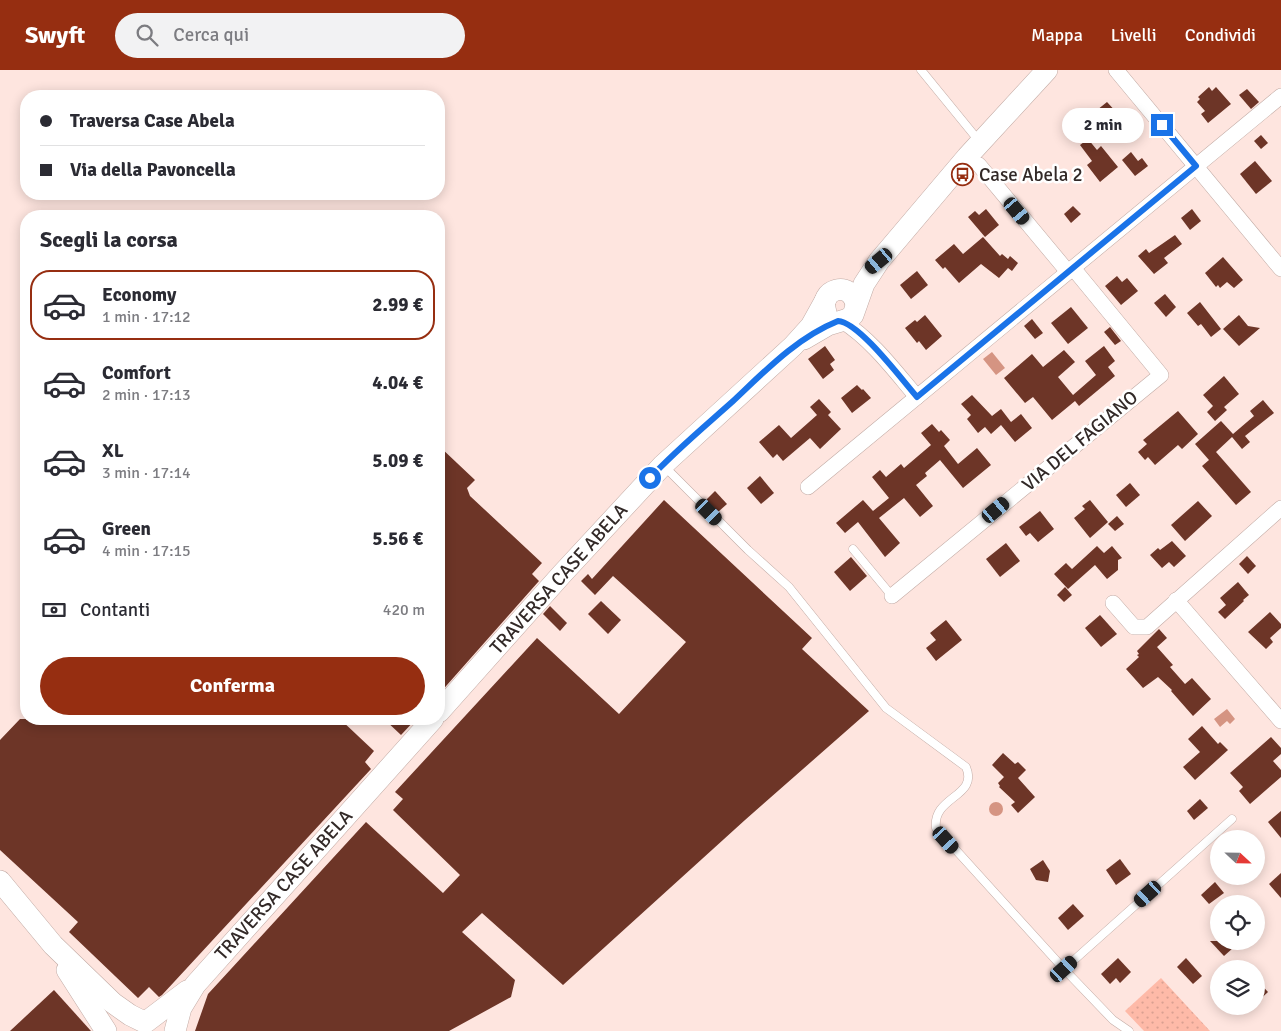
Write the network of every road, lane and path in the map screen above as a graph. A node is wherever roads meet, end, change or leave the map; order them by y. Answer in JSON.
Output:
{"nodes":[{"id":1,"x":921,"y":70,"type":"edge"},
{"id":2,"x":1047,"y":70,"type":"edge"},
{"id":3,"x":1116,"y":70,"type":"edge"},
{"id":4,"x":1281,"y":96,"type":"edge"},
{"id":5,"x":980,"y":143,"type":"junction"},
{"id":6,"x":979,"y":165,"type":"dead end"},
{"id":7,"x":1196,"y":166,"type":"junction"},
{"id":8,"x":879,"y":261,"type":"junction"},
{"id":9,"x":1281,"y":269,"type":"edge"},
{"id":10,"x":1070,"y":270,"type":"junction"},
{"id":11,"x":832,"y":294,"type":"junction"},
{"id":12,"x":848,"y":314,"type":"junction"},
{"id":13,"x":793,"y":346,"type":"junction"},
{"id":14,"x":917,"y":397,"type":"junction"},
{"id":15,"x":663,"y":465,"type":"junction"},
{"id":16,"x":808,"y":487,"type":"dead end"},
{"id":17,"x":1281,"y":508,"type":"edge"},
{"id":18,"x":853,"y":549,"type":"dead end"},
{"id":19,"x":892,"y":596,"type":"joint"},
{"id":20,"x":1176,"y":600,"type":"junction"},
{"id":21,"x":1113,"y":603,"type":"dead end"},
{"id":22,"x":445,"y":705,"type":"edge"},
{"id":23,"x":1281,"y":721,"type":"edge"},
{"id":24,"x":428,"y":725,"type":"edge"},
{"id":25,"x":1232,"y":818,"type":"dead end"},
{"id":26,"x":0,"y":881,"type":"edge"},
{"id":27,"x":53,"y":946,"type":"junction"},
{"id":28,"x":1064,"y":969,"type":"junction"},
{"id":29,"x":195,"y":985,"type":"junction"},
{"id":30,"x":139,"y":1025,"type":"edge"},
{"id":31,"x":106,"y":1031,"type":"edge"},
{"id":32,"x":166,"y":1031,"type":"edge"},
{"id":33,"x":175,"y":1031,"type":"edge"},
{"id":34,"x":1128,"y":1031,"type":"edge"}],
"edges":[{"from":1,"to":5,"type":"lane"},
{"from":2,"to":5,"type":"street"},
{"from":3,"to":7,"type":"street"},
{"from":4,"to":7,"type":"street"},
{"from":5,"to":8,"type":"street"},
{"from":6,"to":10,"type":"street","name":"VIA DEL FAGIANO"},
{"from":7,"to":9,"type":"street"},
{"from":7,"to":10,"type":"street"},
{"from":8,"to":11,"type":"street"},
{"from":8,"to":12,"type":"street"},
{"from":10,"to":14,"type":"street"},
{"from":10,"to":19,"type":"street","name":"VIA DEL FAGIANO"},
{"from":11,"to":12,"type":"street"},
{"from":11,"to":12,"type":"street"},
{"from":11,"to":13,"type":"street"},
{"from":12,"to":13,"type":"street"},
{"from":12,"to":14,"type":"street"},
{"from":13,"to":15,"type":"street","name":"TRAVERSA CASE ABELA"},
{"from":14,"to":16,"type":"street"},
{"from":15,"to":22,"type":"street","name":"TRAVERSA CASE ABELA"},
{"from":15,"to":28,"type":"lane"},
{"from":17,"to":20,"type":"street"},
{"from":18,"to":19,"type":"lane"},
{"from":20,"to":21,"type":"street"},
{"from":20,"to":23,"type":"street"},
{"from":24,"to":29,"type":"street","name":"TRAVERSA CASE ABELA"},
{"from":25,"to":28,"type":"lane"},
{"from":26,"to":27,"type":"street"},
{"from":27,"to":30,"type":"street"},
{"from":27,"to":31,"type":"street"},
{"from":28,"to":34,"type":"lane"},
{"from":29,"to":30,"type":"street"},
{"from":29,"to":33,"type":"street"},
{"from":30,"to":32,"type":"street"}]}
